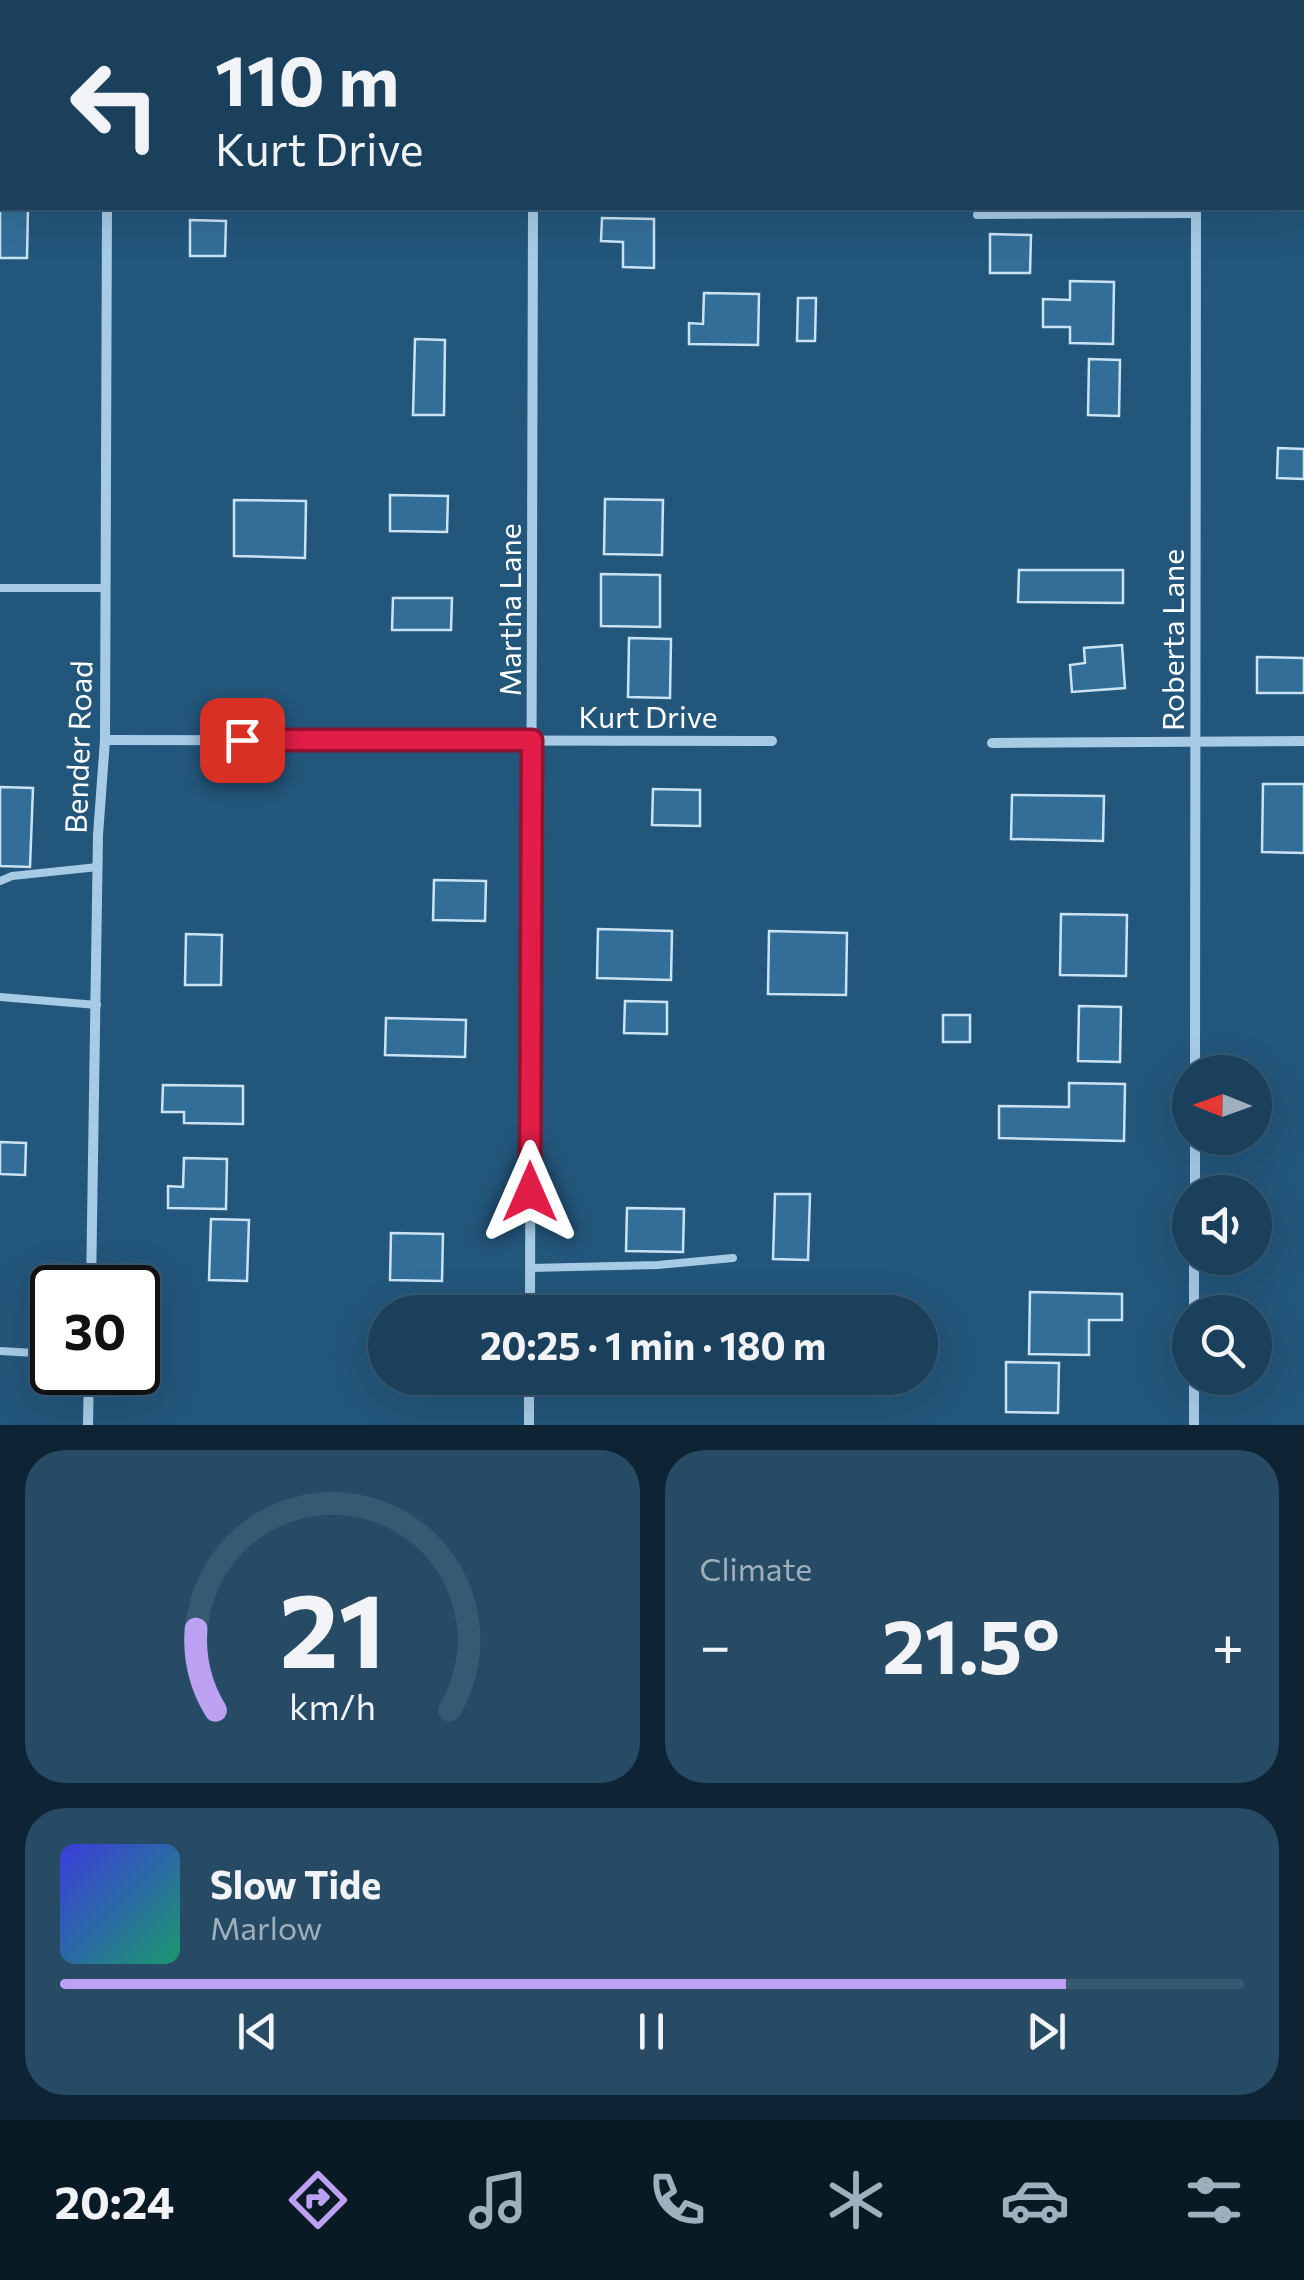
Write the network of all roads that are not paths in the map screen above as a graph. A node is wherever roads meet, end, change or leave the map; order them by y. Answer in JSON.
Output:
{"nodes":[{"id":1,"x":107,"y":210,"type":"edge"},
{"id":2,"x":533,"y":210,"type":"edge"},
{"id":3,"x":1196,"y":211,"type":"edge"},
{"id":4,"x":978,"y":216,"type":"dead end"},
{"id":5,"x":0,"y":588,"type":"edge"},
{"id":6,"x":106,"y":588,"type":"junction"},
{"id":7,"x":105,"y":740,"type":"junction"},
{"id":8,"x":532,"y":740,"type":"junction"},
{"id":9,"x":772,"y":740,"type":"dead end"},
{"id":10,"x":1304,"y":741,"type":"edge"},
{"id":11,"x":1196,"y":742,"type":"junction"},
{"id":12,"x":992,"y":743,"type":"dead end"},
{"id":13,"x":98,"y":867,"type":"junction"},
{"id":14,"x":0,"y":881,"type":"edge"},
{"id":15,"x":0,"y":998,"type":"edge"},
{"id":16,"x":96,"y":1005,"type":"junction"},
{"id":17,"x":1195,"y":1055,"type":"edge"},
{"id":18,"x":733,"y":1258,"type":"dead end"},
{"id":19,"x":90,"y":1265,"type":"edge"},
{"id":20,"x":530,"y":1268,"type":"junction"},
{"id":21,"x":530,"y":1295,"type":"edge"},
{"id":22,"x":0,"y":1351,"type":"edge"},
{"id":23,"x":30,"y":1353,"type":"edge"},
{"id":24,"x":89,"y":1395,"type":"edge"},
{"id":25,"x":530,"y":1395,"type":"edge"},
{"id":26,"x":1194,"y":1395,"type":"edge"},
{"id":27,"x":88,"y":1425,"type":"edge"},
{"id":28,"x":529,"y":1425,"type":"edge"},
{"id":29,"x":1194,"y":1425,"type":"edge"}],
"edges":[{"from":1,"to":6,"type":"street","name":"Bender Road"},
{"from":2,"to":8,"type":"street","name":"Martha Lane"},
{"from":3,"to":4,"type":"lane"},
{"from":3,"to":11,"type":"street","name":"Roberta Lane"},
{"from":5,"to":6,"type":"lane"},
{"from":6,"to":7,"type":"street","name":"Bender Road"},
{"from":7,"to":8,"type":"street","name":"Kurt Drive"},
{"from":7,"to":13,"type":"street","name":"Bender Road"},
{"from":8,"to":9,"type":"street","name":"Kurt Drive"},
{"from":8,"to":20,"type":"street","name":"Martha Lane"},
{"from":10,"to":11,"type":"street"},
{"from":11,"to":12,"type":"street"},
{"from":11,"to":17,"type":"street","name":"Roberta Lane"},
{"from":13,"to":14,"type":"lane"},
{"from":13,"to":16,"type":"street","name":"Bender Road"},
{"from":15,"to":16,"type":"lane"},
{"from":16,"to":19,"type":"street","name":"Bender Road"},
{"from":18,"to":20,"type":"lane"},
{"from":20,"to":21,"type":"street","name":"Martha Lane"},
{"from":22,"to":23,"type":"lane"},
{"from":24,"to":27,"type":"street"},
{"from":25,"to":28,"type":"street"},
{"from":26,"to":29,"type":"street"}]}
